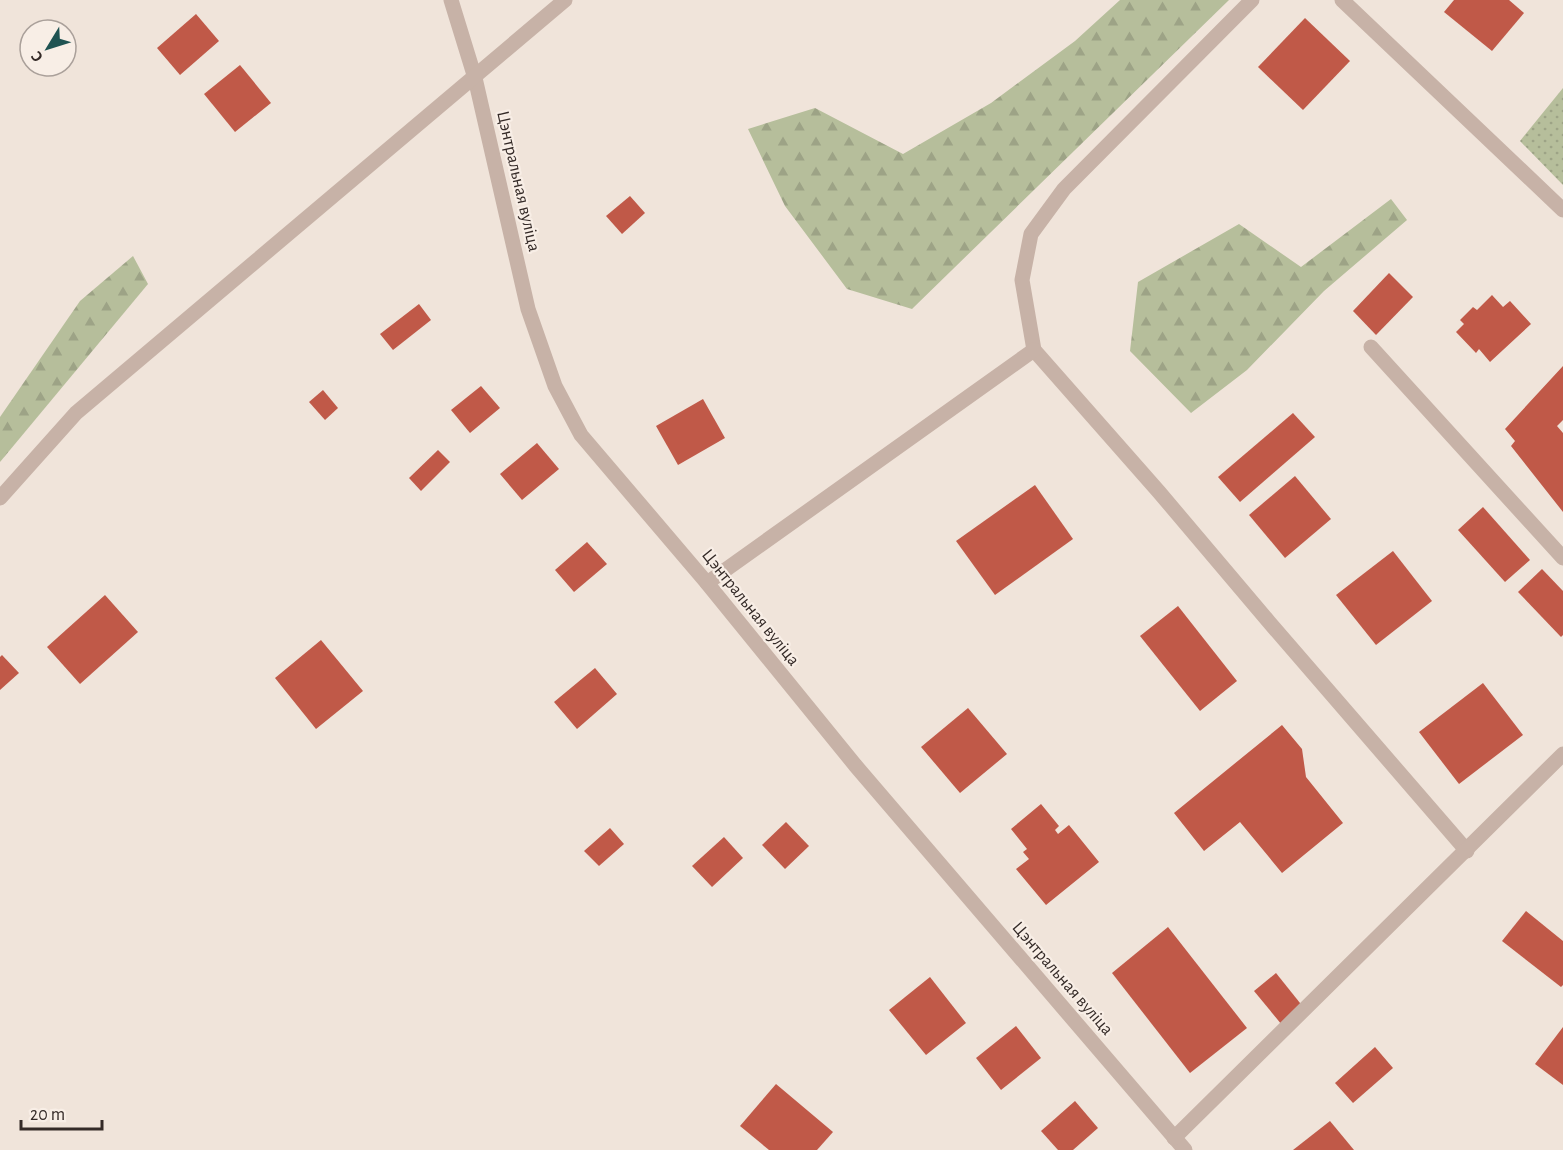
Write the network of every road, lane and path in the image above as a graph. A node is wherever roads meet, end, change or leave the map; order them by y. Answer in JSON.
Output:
{"nodes":[{"id":1,"x":451,"y":0,"type":"edge"},
{"id":2,"x":565,"y":0,"type":"edge"},
{"id":3,"x":1252,"y":0,"type":"edge"},
{"id":4,"x":1342,"y":0,"type":"edge"},
{"id":5,"x":475,"y":78,"type":"junction"},
{"id":6,"x":1563,"y":210,"type":"edge"},
{"id":7,"x":1371,"y":346,"type":"dead end"},
{"id":8,"x":1034,"y":350,"type":"junction"},
{"id":9,"x":0,"y":498,"type":"edge"},
{"id":10,"x":1563,"y":558,"type":"edge"},
{"id":11,"x":707,"y":583,"type":"junction"},
{"id":12,"x":1563,"y":754,"type":"edge"},
{"id":13,"x":1467,"y":851,"type":"junction"},
{"id":14,"x":1174,"y":1138,"type":"junction"},
{"id":15,"x":1185,"y":1150,"type":"edge"}],
"edges":[{"from":1,"to":5,"type":"street","name":"Цэнтральная вуліца"},
{"from":2,"to":5,"type":"street"},
{"from":3,"to":8,"type":"street"},
{"from":4,"to":6,"type":"street"},
{"from":5,"to":9,"type":"street"},
{"from":5,"to":11,"type":"street","name":"Цэнтральная вуліца"},
{"from":7,"to":10,"type":"street"},
{"from":8,"to":11,"type":"street"},
{"from":8,"to":13,"type":"street"},
{"from":11,"to":14,"type":"street","name":"Цэнтральная вуліца"},
{"from":12,"to":13,"type":"street"},
{"from":13,"to":14,"type":"street"},
{"from":14,"to":15,"type":"street","name":"Цэнтральная вуліца"}]}
